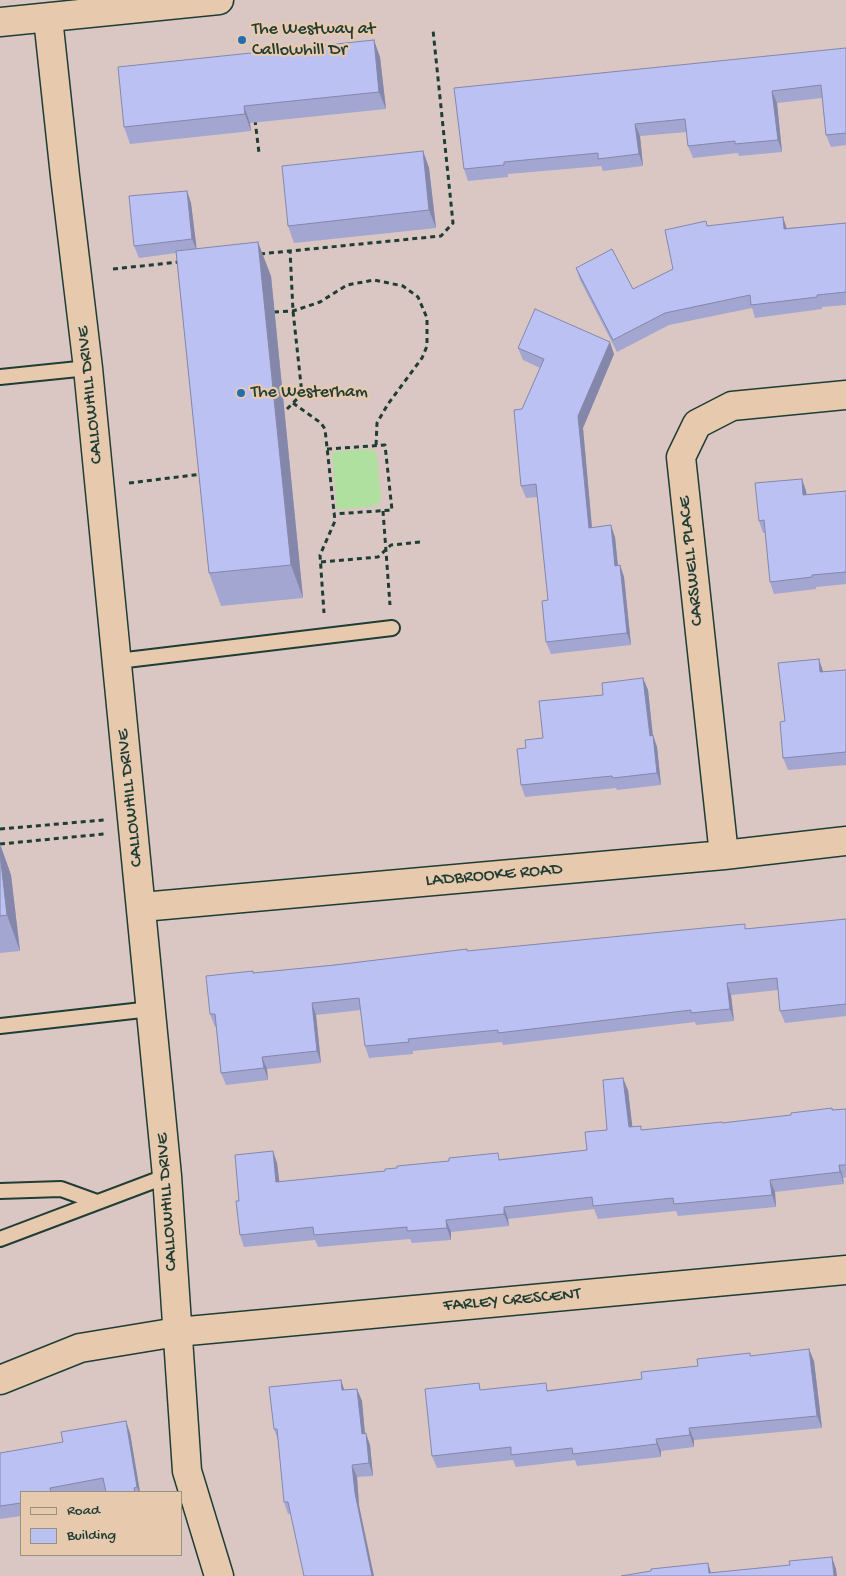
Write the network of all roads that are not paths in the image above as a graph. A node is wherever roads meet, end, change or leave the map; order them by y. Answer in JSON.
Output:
{"nodes":[{"id":1,"x":219,"y":0,"type":"edge"},
{"id":2,"x":48,"y":18,"type":"junction"},
{"id":3,"x":0,"y":22,"type":"edge"},
{"id":4,"x":88,"y":368,"type":"junction"},
{"id":5,"x":0,"y":377,"type":"edge"},
{"id":6,"x":846,"y":395,"type":"edge"},
{"id":7,"x":392,"y":628,"type":"dead end"},
{"id":8,"x":118,"y":661,"type":"junction"},
{"id":9,"x":846,"y":841,"type":"edge"},
{"id":10,"x":724,"y":855,"type":"junction"},
{"id":11,"x":142,"y":907,"type":"junction"},
{"id":12,"x":151,"y":1009,"type":"junction"},
{"id":13,"x":0,"y":1026,"type":"edge"},
{"id":14,"x":167,"y":1176,"type":"junction"},
{"id":15,"x":0,"y":1192,"type":"edge"},
{"id":16,"x":97,"y":1202,"type":"junction"},
{"id":17,"x":0,"y":1239,"type":"edge"},
{"id":18,"x":846,"y":1270,"type":"edge"},
{"id":19,"x":178,"y":1332,"type":"junction"},
{"id":20,"x":0,"y":1380,"type":"edge"},
{"id":21,"x":219,"y":1576,"type":"edge"}],
"edges":[{"from":1,"to":2,"type":"street"},
{"from":2,"to":3,"type":"street"},
{"from":2,"to":4,"type":"street","name":"CALLOWHILL DRIVE"},
{"from":4,"to":5,"type":"lane"},
{"from":4,"to":8,"type":"street","name":"CALLOWHILL DRIVE"},
{"from":6,"to":10,"type":"street","name":"CARSWELL PLACE"},
{"from":7,"to":8,"type":"lane"},
{"from":8,"to":11,"type":"street","name":"CALLOWHILL DRIVE"},
{"from":9,"to":10,"type":"street","name":"LADBROOKE ROAD"},
{"from":10,"to":11,"type":"street","name":"LADBROOKE ROAD"},
{"from":11,"to":12,"type":"street","name":"CALLOWHILL DRIVE"},
{"from":12,"to":13,"type":"lane"},
{"from":12,"to":14,"type":"street","name":"CALLOWHILL DRIVE"},
{"from":14,"to":16,"type":"lane"},
{"from":14,"to":19,"type":"street","name":"CALLOWHILL DRIVE"},
{"from":15,"to":16,"type":"lane"},
{"from":16,"to":17,"type":"lane"},
{"from":18,"to":19,"type":"street","name":"FARLEY CRESCENT"},
{"from":19,"to":20,"type":"street","name":"FARLEY CRESCENT"},
{"from":19,"to":21,"type":"street","name":"CALLOWHILL DRIVE"}]}
